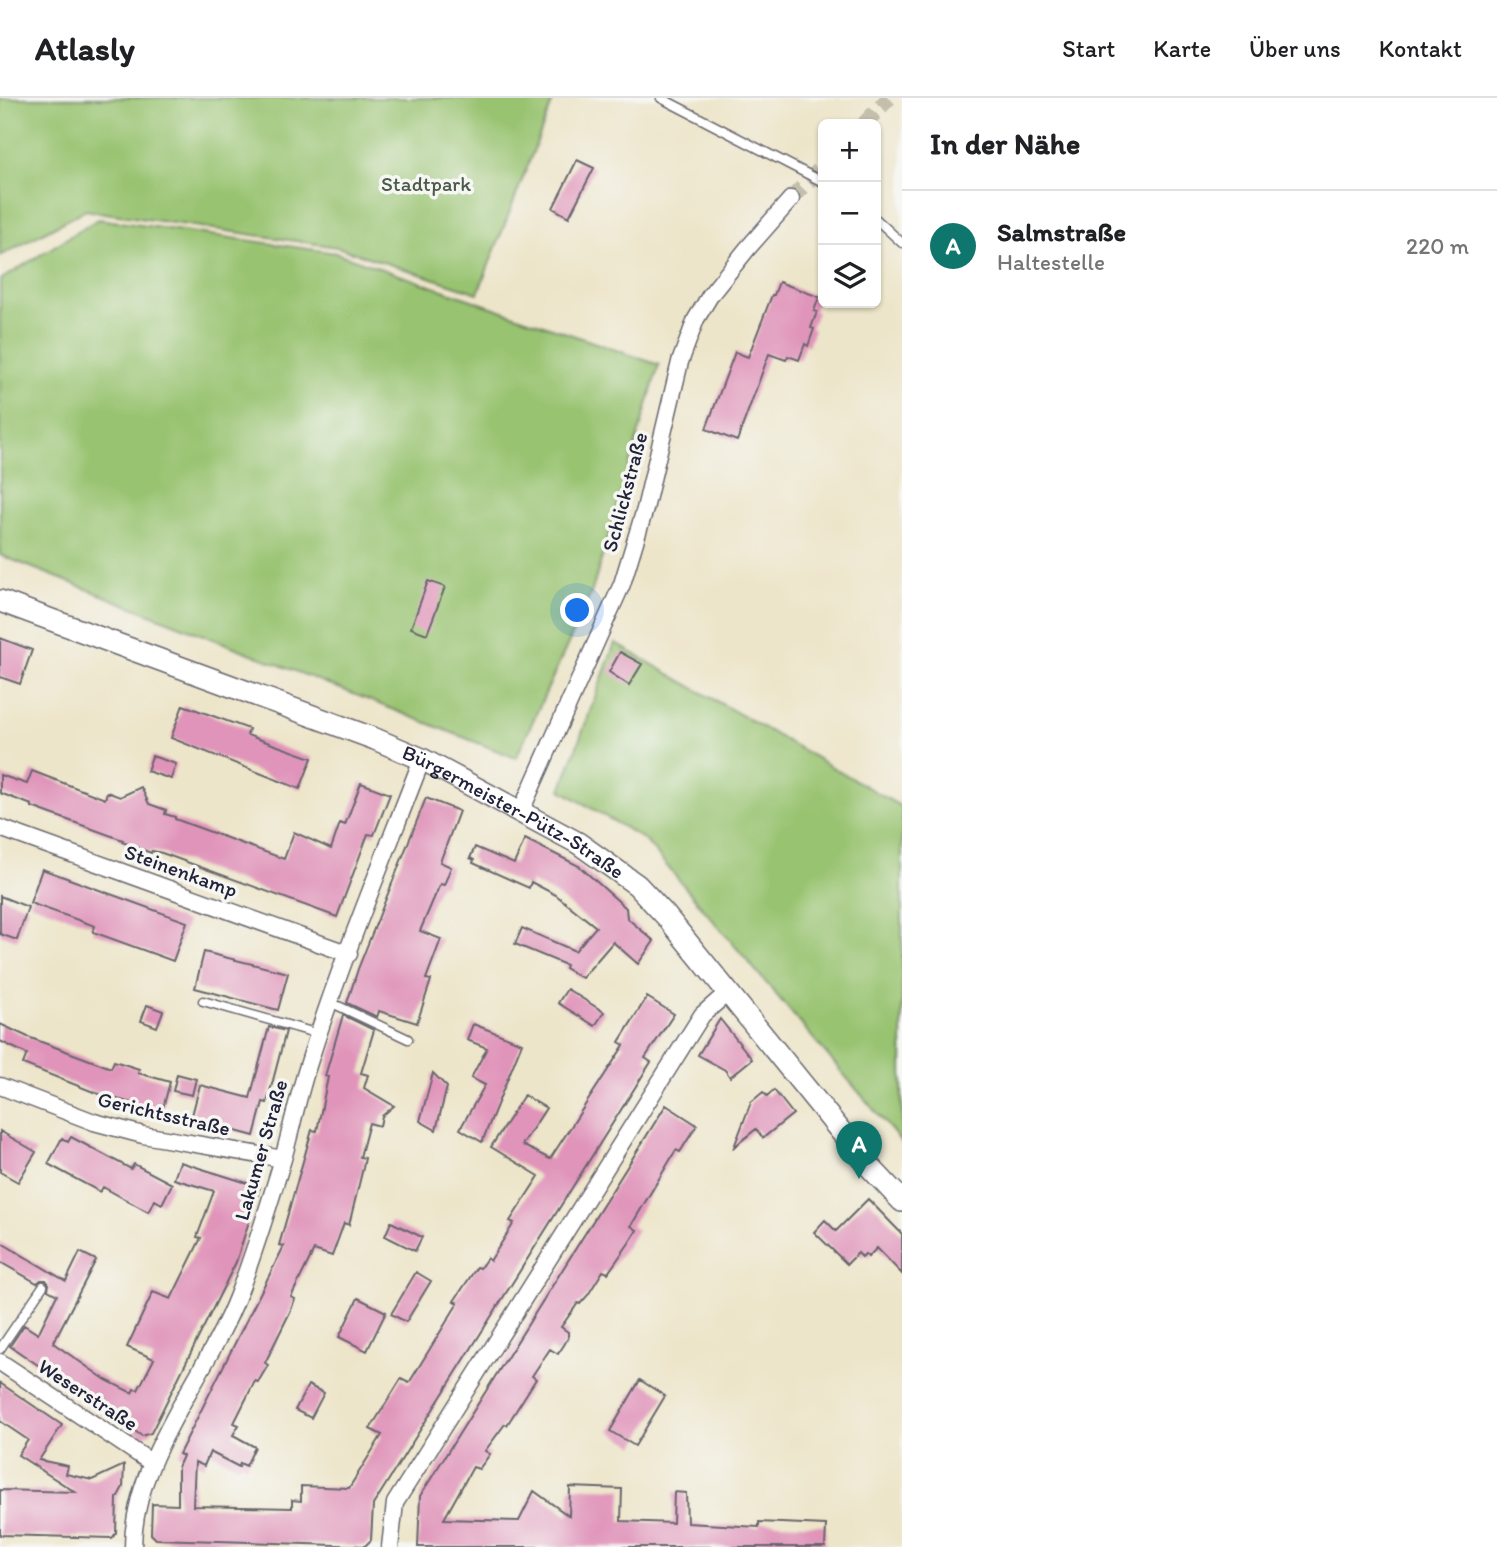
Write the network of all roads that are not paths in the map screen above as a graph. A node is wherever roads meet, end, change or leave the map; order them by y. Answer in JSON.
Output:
{"nodes":[{"id":1,"x":662,"y":98,"type":"edge"},
{"id":2,"x":818,"y":179,"type":"edge"},
{"id":3,"x":791,"y":199,"type":"tunnel mouth"},
{"id":4,"x":881,"y":224,"type":"edge"},
{"id":5,"x":902,"y":243,"type":"edge"},
{"id":6,"x":0,"y":601,"type":"edge"},
{"id":7,"x":422,"y":759,"type":"junction"},
{"id":8,"x":520,"y":811,"type":"junction"},
{"id":9,"x":0,"y":828,"type":"edge"},
{"id":10,"x":349,"y":954,"type":"junction"},
{"id":11,"x":727,"y":993,"type":"junction"},
{"id":12,"x":203,"y":1001,"type":"dead end"},
{"id":13,"x":330,"y":1002,"type":"junction"},
{"id":14,"x":318,"y":1034,"type":"junction"},
{"id":15,"x":408,"y":1039,"type":"dead end"},
{"id":16,"x":0,"y":1086,"type":"edge"},
{"id":17,"x":283,"y":1159,"type":"junction"},
{"id":18,"x":902,"y":1201,"type":"edge"},
{"id":19,"x":43,"y":1286,"type":"dead end"},
{"id":20,"x":0,"y":1349,"type":"edge"},
{"id":21,"x":0,"y":1362,"type":"edge"},
{"id":22,"x":152,"y":1462,"type":"junction"},
{"id":23,"x":133,"y":1547,"type":"edge"},
{"id":24,"x":390,"y":1547,"type":"edge"}],
"edges":[{"from":1,"to":2,"type":"lane"},
{"from":3,"to":8,"type":"street","name":"Schlickstraße"},
{"from":4,"to":5,"type":"lane"},
{"from":6,"to":7,"type":"main road","name":"Bürgermeister-Pütz-Straße"},
{"from":7,"to":8,"type":"main road","name":"Bürgermeister-Pütz-Straße"},
{"from":7,"to":10,"type":"street","name":"Lakumer Straße"},
{"from":8,"to":11,"type":"main road","name":"Bürgermeister-Pütz-Straße"},
{"from":9,"to":10,"type":"street","name":"Steinenkamp"},
{"from":10,"to":13,"type":"street","name":"Lakumer Straße"},
{"from":11,"to":18,"type":"main road","name":"Bürgermeister-Pütz-Straße"},
{"from":11,"to":24,"type":"street"},
{"from":12,"to":14,"type":"lane"},
{"from":13,"to":14,"type":"street","name":"Lakumer Straße"},
{"from":13,"to":15,"type":"lane"},
{"from":14,"to":17,"type":"street","name":"Lakumer Straße"},
{"from":16,"to":17,"type":"street","name":"Gerichtsstraße"},
{"from":17,"to":22,"type":"street","name":"Lakumer Straße"},
{"from":19,"to":20,"type":"lane"},
{"from":21,"to":22,"type":"street","name":"Weserstraße"},
{"from":22,"to":23,"type":"street","name":"Lakumer Straße"}]}
